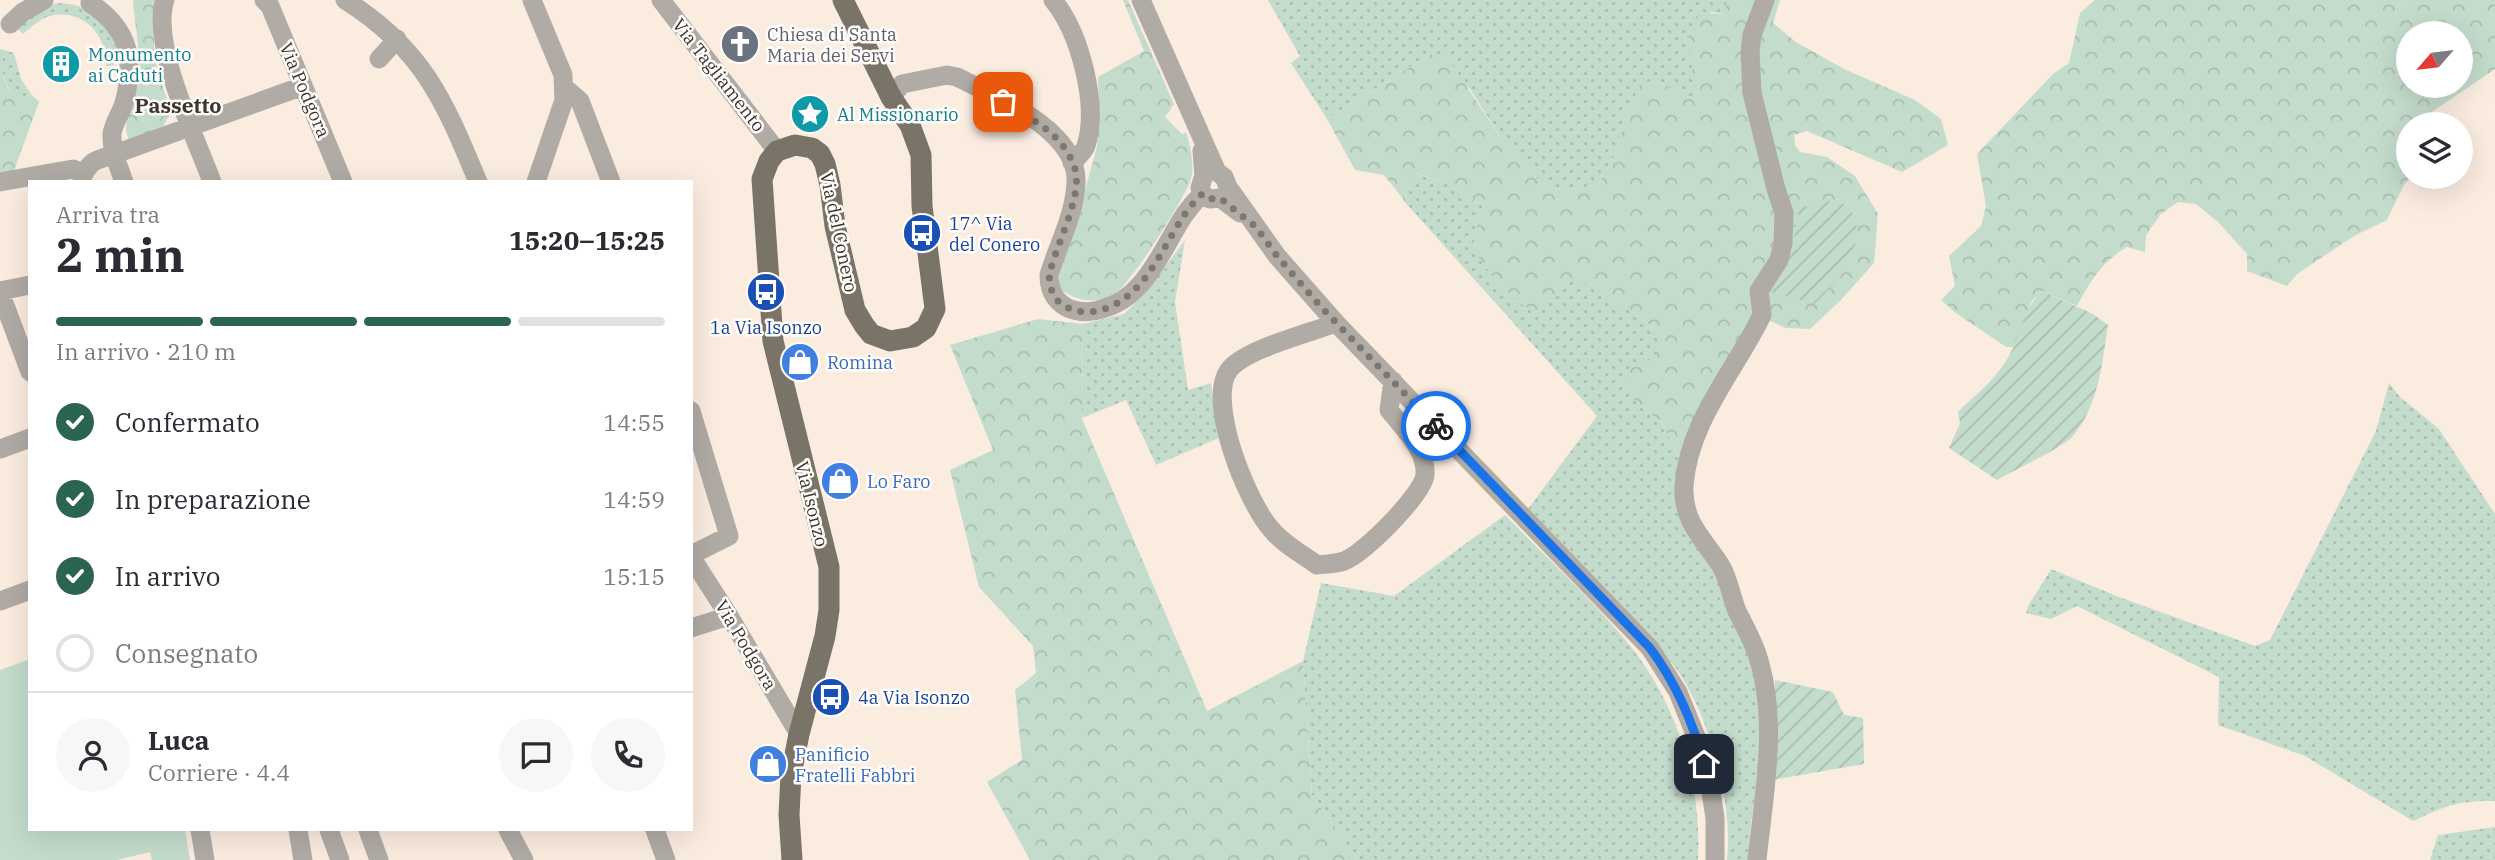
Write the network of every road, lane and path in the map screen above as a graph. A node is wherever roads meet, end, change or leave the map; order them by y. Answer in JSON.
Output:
{"nodes":[{"id":1,"x":44,"y":0,"type":"edge"},
{"id":2,"x":165,"y":0,"type":"edge"},
{"id":3,"x":264,"y":0,"type":"edge"},
{"id":4,"x":345,"y":0,"type":"edge"},
{"id":5,"x":532,"y":0,"type":"edge"},
{"id":6,"x":662,"y":0,"type":"edge"},
{"id":7,"x":843,"y":0,"type":"edge"},
{"id":8,"x":1053,"y":0,"type":"edge"},
{"id":9,"x":1141,"y":0,"type":"edge"},
{"id":10,"x":1148,"y":0,"type":"edge"},
{"id":11,"x":1765,"y":0,"type":"edge"},
{"id":12,"x":85,"y":1,"type":"edge"},
{"id":13,"x":1150,"y":20,"type":"junction"},
{"id":14,"x":10,"y":24,"type":"dead end"},
{"id":15,"x":397,"y":39,"type":"junction"},
{"id":16,"x":379,"y":59,"type":"dead end"},
{"id":17,"x":303,"y":86,"type":"junction"},
{"id":18,"x":565,"y":88,"type":"junction"},
{"id":19,"x":891,"y":97,"type":"junction"},
{"id":20,"x":191,"y":126,"type":"junction"},
{"id":21,"x":777,"y":151,"type":"junction"},
{"id":22,"x":115,"y":154,"type":"junction"},
{"id":23,"x":1072,"y":163,"type":"junction"},
{"id":24,"x":85,"y":178,"type":"edge"},
{"id":25,"x":123,"y":180,"type":"edge"},
{"id":26,"x":211,"y":180,"type":"edge"},
{"id":27,"x":341,"y":180,"type":"edge"},
{"id":28,"x":477,"y":180,"type":"edge"},
{"id":29,"x":537,"y":180,"type":"edge"},
{"id":30,"x":610,"y":180,"type":"edge"},
{"id":31,"x":0,"y":182,"type":"edge"},
{"id":32,"x":1214,"y":185,"type":"junction"},
{"id":33,"x":28,"y":285,"type":"edge"},
{"id":34,"x":0,"y":292,"type":"edge"},
{"id":35,"x":1336,"y":323,"type":"junction"},
{"id":36,"x":28,"y":367,"type":"edge"},
{"id":37,"x":1393,"y":381,"type":"junction"},
{"id":38,"x":693,"y":417,"type":"edge"},
{"id":39,"x":28,"y":439,"type":"edge"},
{"id":40,"x":0,"y":449,"type":"edge"},
{"id":41,"x":693,"y":555,"type":"edge"},
{"id":42,"x":693,"y":559,"type":"edge"},
{"id":43,"x":28,"y":591,"type":"edge"},
{"id":44,"x":0,"y":600,"type":"edge"},
{"id":45,"x":729,"y":616,"type":"junction"},
{"id":46,"x":693,"y":627,"type":"edge"},
{"id":47,"x":799,"y":734,"type":"junction"},
{"id":48,"x":201,"y":831,"type":"edge"},
{"id":49,"x":298,"y":831,"type":"edge"},
{"id":50,"x":329,"y":831,"type":"edge"},
{"id":51,"x":368,"y":831,"type":"edge"},
{"id":52,"x":510,"y":831,"type":"edge"},
{"id":53,"x":655,"y":831,"type":"edge"},
{"id":54,"x":205,"y":860,"type":"edge"},
{"id":55,"x":303,"y":860,"type":"edge"},
{"id":56,"x":340,"y":860,"type":"edge"},
{"id":57,"x":379,"y":860,"type":"edge"},
{"id":58,"x":524,"y":860,"type":"edge"},
{"id":59,"x":666,"y":860,"type":"edge"},
{"id":60,"x":792,"y":860,"type":"edge"},
{"id":61,"x":1715,"y":860,"type":"edge"},
{"id":62,"x":1757,"y":860,"type":"edge"}],
"edges":[{"from":1,"to":14,"type":"street"},
{"from":2,"to":20,"type":"street"},
{"from":3,"to":17,"type":"street","name":"Via Podgora"},
{"from":4,"to":15,"type":"street"},
{"from":5,"to":18,"type":"street"},
{"from":6,"to":21,"type":"street","name":"Via Tagliamento"},
{"from":7,"to":19,"type":"main road","name":"Via del Conero"},
{"from":8,"to":23,"type":"street"},
{"from":9,"to":13,"type":"street"},
{"from":10,"to":13,"type":"street"},
{"from":11,"to":62,"type":"street"},
{"from":12,"to":22,"type":"street"},
{"from":13,"to":32,"type":"street"},
{"from":15,"to":16,"type":"street"},
{"from":15,"to":28,"type":"street"},
{"from":17,"to":20,"type":"street"},
{"from":17,"to":27,"type":"street","name":"Via Podgora"},
{"from":18,"to":29,"type":"street"},
{"from":18,"to":30,"type":"street"},
{"from":19,"to":21,"type":"main road","name":"Via del Conero"},
{"from":19,"to":23,"type":"street"},
{"from":20,"to":22,"type":"street"},
{"from":20,"to":26,"type":"street"},
{"from":21,"to":47,"type":"main road","name":"Via Isonzo"},
{"from":22,"to":24,"type":"street"},
{"from":22,"to":25,"type":"street"},
{"from":23,"to":32,"type":"street"},
{"from":24,"to":31,"type":"street"},
{"from":32,"to":35,"type":"street"},
{"from":33,"to":34,"type":"street"},
{"from":34,"to":36,"type":"street"},
{"from":35,"to":37,"type":"street"},
{"from":35,"to":37,"type":"street"},
{"from":37,"to":61,"type":"street"},
{"from":38,"to":41,"type":"street"},
{"from":39,"to":40,"type":"street"},
{"from":42,"to":45,"type":"street","name":"Via Podgora"},
{"from":43,"to":44,"type":"street"},
{"from":45,"to":46,"type":"street"},
{"from":45,"to":47,"type":"street","name":"Via Podgora"},
{"from":47,"to":60,"type":"main road","name":"Via Isonzo"},
{"from":48,"to":54,"type":"street"},
{"from":49,"to":55,"type":"street"},
{"from":50,"to":56,"type":"street"},
{"from":51,"to":57,"type":"street"},
{"from":52,"to":58,"type":"street"},
{"from":53,"to":59,"type":"street"}]}
